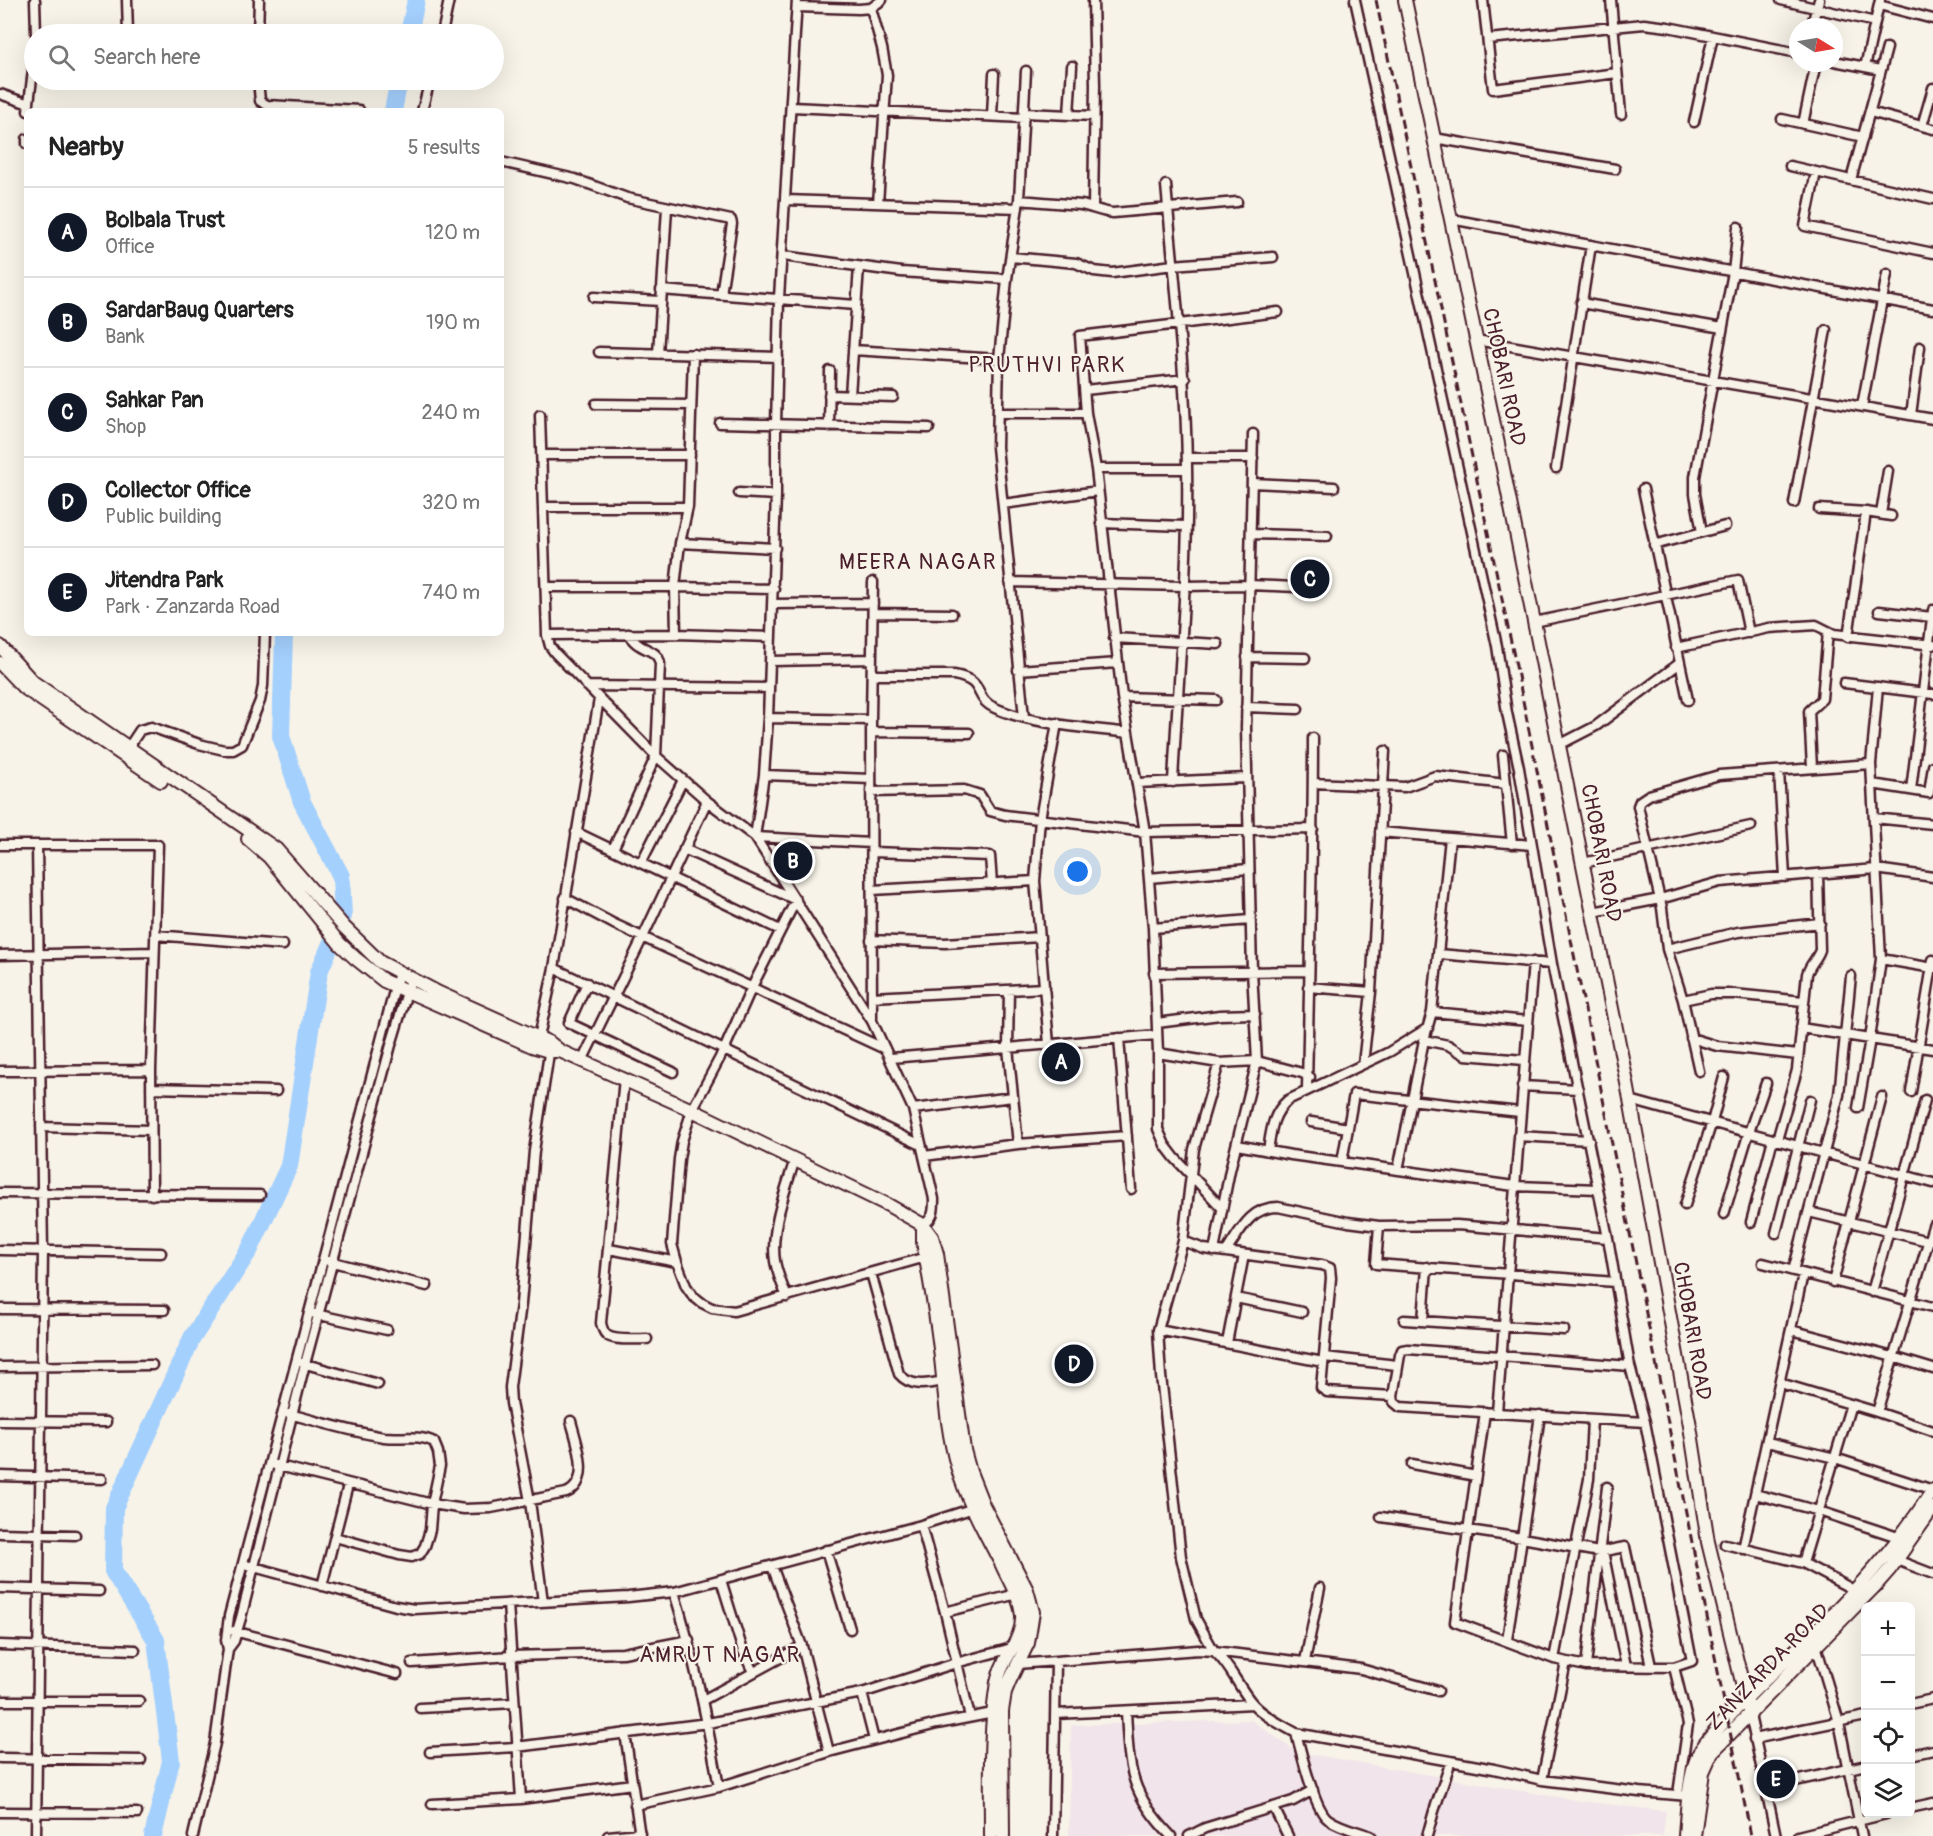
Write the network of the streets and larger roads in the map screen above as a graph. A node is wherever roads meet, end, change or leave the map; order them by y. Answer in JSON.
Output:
{"nodes":[{"id":1,"x":35,"y":0,"type":"edge"},
{"id":2,"x":127,"y":0,"type":"edge"},
{"id":3,"x":259,"y":0,"type":"edge"},
{"id":4,"x":449,"y":0,"type":"edge"},
{"id":5,"x":882,"y":0,"type":"edge"},
{"id":6,"x":1093,"y":0,"type":"edge"},
{"id":7,"x":1355,"y":0,"type":"edge"},
{"id":8,"x":1405,"y":0,"type":"edge"},
{"id":9,"x":1483,"y":0,"type":"edge"},
{"id":10,"x":1611,"y":0,"type":"edge"},
{"id":11,"x":1781,"y":0,"type":"edge"},
{"id":12,"x":1880,"y":2,"type":"edge"},
{"id":13,"x":797,"y":4,"type":"edge"},
{"id":14,"x":1818,"y":4,"type":"edge"},
{"id":15,"x":871,"y":8,"type":"junction"},
{"id":16,"x":1933,"y":19,"type":"edge"},
{"id":17,"x":1875,"y":22,"type":"junction"},
{"id":18,"x":36,"y":24,"type":"edge"},
{"id":19,"x":128,"y":24,"type":"edge"},
{"id":20,"x":258,"y":24,"type":"edge"},
{"id":21,"x":444,"y":24,"type":"edge"},
{"id":22,"x":1613,"y":26,"type":"junction"},
{"id":23,"x":1713,"y":36,"type":"junction"},
{"id":24,"x":1488,"y":39,"type":"junction"},
{"id":25,"x":1887,"y":48,"type":"dead end"},
{"id":26,"x":1789,"y":51,"type":"edge"},
{"id":27,"x":1843,"y":63,"type":"edge"},
{"id":28,"x":1072,"y":66,"type":"dead end"},
{"id":29,"x":1865,"y":67,"type":"junction"},
{"id":30,"x":1881,"y":70,"type":"junction"},
{"id":31,"x":1026,"y":71,"type":"dead end"},
{"id":32,"x":1814,"y":72,"type":"edge"},
{"id":33,"x":1617,"y":73,"type":"junction"},
{"id":34,"x":994,"y":74,"type":"dead end"},
{"id":35,"x":1933,"y":88,"type":"edge"},
{"id":36,"x":30,"y":90,"type":"edge"},
{"id":37,"x":259,"y":90,"type":"edge"},
{"id":38,"x":427,"y":90,"type":"edge"},
{"id":39,"x":0,"y":94,"type":"edge"},
{"id":40,"x":28,"y":107,"type":"edge"},
{"id":41,"x":792,"y":107,"type":"junction"},
{"id":42,"x":322,"y":108,"type":"edge"},
{"id":43,"x":423,"y":108,"type":"edge"},
{"id":44,"x":883,"y":111,"type":"junction"},
{"id":45,"x":1870,"y":112,"type":"junction"},
{"id":46,"x":1621,"y":114,"type":"dead end"},
{"id":47,"x":1024,"y":115,"type":"junction"},
{"id":48,"x":1069,"y":115,"type":"junction"},
{"id":49,"x":992,"y":116,"type":"junction"},
{"id":50,"x":1094,"y":116,"type":"junction"},
{"id":51,"x":1782,"y":119,"type":"dead end"},
{"id":52,"x":1694,"y":122,"type":"dead end"},
{"id":53,"x":1803,"y":124,"type":"junction"},
{"id":54,"x":1922,"y":126,"type":"junction"},
{"id":55,"x":1933,"y":129,"type":"edge"},
{"id":56,"x":1863,"y":137,"type":"junction"},
{"id":57,"x":1434,"y":138,"type":"junction"},
{"id":58,"x":504,"y":163,"type":"edge"},
{"id":59,"x":1790,"y":166,"type":"dead end"},
{"id":60,"x":1615,"y":169,"type":"dead end"},
{"id":61,"x":1816,"y":172,"type":"junction"},
{"id":62,"x":1851,"y":180,"type":"junction"},
{"id":63,"x":1166,"y":185,"type":"dead end"},
{"id":64,"x":1933,"y":199,"type":"edge"},
{"id":65,"x":786,"y":200,"type":"junction"},
{"id":66,"x":1238,"y":202,"type":"dead end"},
{"id":67,"x":878,"y":203,"type":"junction"},
{"id":68,"x":1019,"y":204,"type":"junction"},
{"id":69,"x":1093,"y":207,"type":"junction"},
{"id":70,"x":667,"y":208,"type":"junction"},
{"id":71,"x":1168,"y":208,"type":"junction"},
{"id":72,"x":1451,"y":219,"type":"junction"},
{"id":73,"x":1738,"y":227,"type":"dead end"},
{"id":74,"x":1591,"y":245,"type":"junction"},
{"id":75,"x":1933,"y":253,"type":"edge"},
{"id":76,"x":783,"y":256,"type":"junction"},
{"id":77,"x":1011,"y":257,"type":"junction"},
{"id":78,"x":1273,"y":257,"type":"dead end"},
{"id":79,"x":1173,"y":265,"type":"junction"},
{"id":80,"x":860,"y":267,"type":"junction"},
{"id":81,"x":1732,"y":272,"type":"junction"},
{"id":82,"x":1887,"y":274,"type":"dead end"},
{"id":83,"x":1007,"y":279,"type":"junction"},
{"id":84,"x":661,"y":290,"type":"junction"},
{"id":85,"x":721,"y":294,"type":"junction"},
{"id":86,"x":594,"y":297,"type":"dead end"},
{"id":87,"x":779,"y":298,"type":"junction"},
{"id":88,"x":1882,"y":300,"type":"junction"},
{"id":89,"x":660,"y":301,"type":"junction"},
{"id":90,"x":1581,"y":303,"type":"junction"},
{"id":91,"x":856,"y":305,"type":"junction"},
{"id":92,"x":1933,"y":309,"type":"edge"},
{"id":93,"x":1278,"y":312,"type":"dead end"},
{"id":94,"x":1179,"y":324,"type":"junction"},
{"id":95,"x":1722,"y":328,"type":"junction"},
{"id":96,"x":1826,"y":330,"type":"dead end"},
{"id":97,"x":1476,"y":340,"type":"junction"},
{"id":98,"x":1920,"y":347,"type":"dead end"},
{"id":99,"x":853,"y":350,"type":"junction"},
{"id":100,"x":599,"y":352,"type":"dead end"},
{"id":101,"x":658,"y":354,"type":"junction"},
{"id":102,"x":693,"y":354,"type":"junction"},
{"id":103,"x":1573,"y":356,"type":"junction"},
{"id":104,"x":778,"y":357,"type":"junction"},
{"id":105,"x":999,"y":359,"type":"junction"},
{"id":106,"x":830,"y":370,"type":"dead end"},
{"id":107,"x":1185,"y":379,"type":"junction"},
{"id":108,"x":1712,"y":380,"type":"junction"},
{"id":109,"x":1084,"y":390,"type":"junction"},
{"id":110,"x":829,"y":395,"type":"junction"},
{"id":111,"x":850,"y":395,"type":"junction"},
{"id":112,"x":893,"y":397,"type":"dead end"},
{"id":113,"x":1813,"y":399,"type":"junction"},
{"id":114,"x":596,"y":404,"type":"dead end"},
{"id":115,"x":691,"y":405,"type":"junction"},
{"id":116,"x":1862,"y":406,"type":"junction"},
{"id":117,"x":998,"y":413,"type":"junction"},
{"id":118,"x":1086,"y":413,"type":"junction"},
{"id":119,"x":540,"y":415,"type":"dead end"},
{"id":120,"x":1911,"y":415,"type":"junction"},
{"id":121,"x":1933,"y":419,"type":"edge"},
{"id":122,"x":720,"y":423,"type":"dead end"},
{"id":123,"x":776,"y":425,"type":"junction"},
{"id":124,"x":829,"y":426,"type":"junction"},
{"id":125,"x":929,"y":428,"type":"dead end"},
{"id":126,"x":1253,"y":434,"type":"dead end"},
{"id":127,"x":542,"y":454,"type":"junction"},
{"id":128,"x":690,"y":455,"type":"junction"},
{"id":129,"x":1187,"y":458,"type":"junction"},
{"id":130,"x":1252,"y":458,"type":"junction"},
{"id":131,"x":1556,"y":468,"type":"dead end"},
{"id":132,"x":1096,"y":469,"type":"junction"},
{"id":133,"x":1187,"y":469,"type":"junction"},
{"id":134,"x":1888,"y":471,"type":"dead end"},
{"id":135,"x":1252,"y":483,"type":"junction"},
{"id":136,"x":1334,"y":487,"type":"dead end"},
{"id":137,"x":1643,"y":489,"type":"dead end"},
{"id":138,"x":1098,"y":491,"type":"junction"},
{"id":139,"x":739,"y":493,"type":"dead end"},
{"id":140,"x":776,"y":495,"type":"junction"},
{"id":141,"x":1794,"y":503,"type":"dead end"},
{"id":142,"x":1002,"y":504,"type":"junction"},
{"id":143,"x":543,"y":507,"type":"junction"},
{"id":144,"x":688,"y":507,"type":"junction"},
{"id":145,"x":1819,"y":509,"type":"dead end"},
{"id":146,"x":1866,"y":512,"type":"junction"},
{"id":147,"x":1881,"y":514,"type":"junction"},
{"id":148,"x":1891,"y":516,"type":"dead end"},
{"id":149,"x":1101,"y":523,"type":"junction"},
{"id":150,"x":1185,"y":526,"type":"junction"},
{"id":151,"x":1725,"y":526,"type":"dead end"},
{"id":152,"x":1702,"y":532,"type":"junction"},
{"id":153,"x":1251,"y":534,"type":"junction"},
{"id":154,"x":1327,"y":536,"type":"dead end"},
{"id":155,"x":680,"y":543,"type":"junction"},
{"id":156,"x":1654,"y":545,"type":"junction"},
{"id":157,"x":775,"y":548,"type":"junction"},
{"id":158,"x":873,"y":582,"type":"dead end"},
{"id":159,"x":1010,"y":582,"type":"junction"},
{"id":160,"x":1108,"y":584,"type":"junction"},
{"id":161,"x":1249,"y":585,"type":"junction"},
{"id":162,"x":546,"y":586,"type":"junction"},
{"id":163,"x":675,"y":586,"type":"junction"},
{"id":164,"x":1184,"y":586,"type":"junction"},
{"id":165,"x":1318,"y":588,"type":"dead end"},
{"id":166,"x":774,"y":590,"type":"junction"},
{"id":167,"x":1665,"y":595,"type":"junction"},
{"id":168,"x":873,"y":603,"type":"junction"},
{"id":169,"x":773,"y":604,"type":"junction"},
{"id":170,"x":1879,"y":611,"type":"dead end"},
{"id":171,"x":873,"y":613,"type":"junction"},
{"id":172,"x":1932,"y":613,"type":"edge"},
{"id":173,"x":952,"y":614,"type":"dead end"},
{"id":174,"x":1534,"y":622,"type":"junction"},
{"id":175,"x":1749,"y":633,"type":"junction"},
{"id":176,"x":1828,"y":633,"type":"junction"},
{"id":177,"x":628,"y":634,"type":"junction"},
{"id":178,"x":676,"y":634,"type":"junction"},
{"id":179,"x":547,"y":635,"type":"junction"},
{"id":180,"x":265,"y":636,"type":"edge"},
{"id":181,"x":1848,"y":637,"type":"junction"},
{"id":182,"x":771,"y":638,"type":"junction"},
{"id":183,"x":1114,"y":638,"type":"junction"},
{"id":184,"x":1180,"y":642,"type":"junction"},
{"id":185,"x":1218,"y":644,"type":"dead end"},
{"id":186,"x":1931,"y":645,"type":"edge"},
{"id":187,"x":0,"y":646,"type":"edge"},
{"id":188,"x":1676,"y":648,"type":"junction"},
{"id":189,"x":1247,"y":657,"type":"junction"},
{"id":190,"x":1305,"y":658,"type":"dead end"},
{"id":191,"x":872,"y":659,"type":"junction"},
{"id":192,"x":771,"y":661,"type":"junction"},
{"id":193,"x":0,"y":663,"type":"edge"},
{"id":194,"x":1118,"y":663,"type":"junction"},
{"id":195,"x":1680,"y":663,"type":"junction"},
{"id":196,"x":1018,"y":669,"type":"junction"},
{"id":197,"x":872,"y":675,"type":"junction"},
{"id":198,"x":24,"y":680,"type":"junction"},
{"id":199,"x":1844,"y":683,"type":"dead end"},
{"id":200,"x":587,"y":686,"type":"junction"},
{"id":201,"x":660,"y":686,"type":"junction"},
{"id":202,"x":1878,"y":687,"type":"junction"},
{"id":203,"x":769,"y":688,"type":"junction"},
{"id":204,"x":1922,"y":693,"type":"junction"},
{"id":205,"x":1933,"y":694,"type":"edge"},
{"id":206,"x":1122,"y":697,"type":"junction"},
{"id":207,"x":599,"y":699,"type":"junction"},
{"id":208,"x":1177,"y":699,"type":"junction"},
{"id":209,"x":1216,"y":700,"type":"dead end"},
{"id":210,"x":1688,"y":700,"type":"dead end"},
{"id":211,"x":1246,"y":707,"type":"junction"},
{"id":212,"x":1298,"y":709,"type":"dead end"},
{"id":213,"x":1024,"y":717,"type":"junction"},
{"id":214,"x":768,"y":718,"type":"junction"},
{"id":215,"x":872,"y":720,"type":"junction"},
{"id":216,"x":1057,"y":723,"type":"junction"},
{"id":217,"x":872,"y":732,"type":"junction"},
{"id":218,"x":969,"y":733,"type":"dead end"},
{"id":219,"x":1128,"y":733,"type":"junction"},
{"id":220,"x":1313,"y":738,"type":"dead end"},
{"id":221,"x":1559,"y":745,"type":"junction"},
{"id":222,"x":128,"y":748,"type":"junction"},
{"id":223,"x":1384,"y":751,"type":"dead end"},
{"id":224,"x":1503,"y":755,"type":"dead end"},
{"id":225,"x":656,"y":756,"type":"junction"},
{"id":226,"x":1871,"y":764,"type":"junction"},
{"id":227,"x":1933,"y":766,"type":"edge"},
{"id":228,"x":1812,"y":768,"type":"junction"},
{"id":229,"x":1779,"y":771,"type":"junction"},
{"id":230,"x":764,"y":775,"type":"junction"},
{"id":231,"x":1246,"y":778,"type":"junction"},
{"id":232,"x":872,"y":779,"type":"junction"},
{"id":233,"x":683,"y":780,"type":"junction"},
{"id":234,"x":1173,"y":782,"type":"junction"},
{"id":235,"x":1137,"y":783,"type":"junction"},
{"id":236,"x":1313,"y":783,"type":"junction"},
{"id":237,"x":1506,"y":784,"type":"junction"},
{"id":238,"x":1872,"y":784,"type":"junction"},
{"id":239,"x":1383,"y":785,"type":"junction"},
{"id":240,"x":1911,"y":790,"type":"junction"},
{"id":241,"x":872,"y":792,"type":"junction"},
{"id":242,"x":707,"y":801,"type":"junction"},
{"id":243,"x":1874,"y":818,"type":"junction"},
{"id":244,"x":1040,"y":819,"type":"junction"},
{"id":245,"x":1933,"y":824,"type":"edge"},
{"id":246,"x":1751,"y":826,"type":"dead end"},
{"id":247,"x":1247,"y":829,"type":"junction"},
{"id":248,"x":1313,"y":829,"type":"junction"},
{"id":249,"x":576,"y":832,"type":"junction"},
{"id":250,"x":1145,"y":832,"type":"junction"},
{"id":251,"x":1380,"y":832,"type":"junction"},
{"id":252,"x":755,"y":837,"type":"junction"},
{"id":253,"x":1450,"y":838,"type":"junction"},
{"id":254,"x":1512,"y":844,"type":"junction"},
{"id":255,"x":0,"y":845,"type":"edge"},
{"id":256,"x":37,"y":845,"type":"junction"},
{"id":257,"x":1532,"y":845,"type":"junction"},
{"id":258,"x":872,"y":848,"type":"junction"},
{"id":259,"x":613,"y":849,"type":"junction"},
{"id":260,"x":684,"y":849,"type":"junction"},
{"id":261,"x":1648,"y":849,"type":"junction"},
{"id":262,"x":641,"y":863,"type":"junction"},
{"id":263,"x":1583,"y":863,"type":"junction"},
{"id":264,"x":286,"y":869,"type":"junction"},
{"id":265,"x":1248,"y":869,"type":"junction"},
{"id":266,"x":1876,"y":869,"type":"junction"},
{"id":267,"x":1818,"y":874,"type":"junction"},
{"id":268,"x":671,"y":877,"type":"junction"},
{"id":269,"x":1785,"y":877,"type":"junction"},
{"id":270,"x":1933,"y":877,"type":"edge"},
{"id":271,"x":1149,"y":878,"type":"junction"},
{"id":272,"x":1035,"y":881,"type":"junction"},
{"id":273,"x":992,"y":884,"type":"junction"},
{"id":274,"x":302,"y":887,"type":"junction"},
{"id":275,"x":872,"y":890,"type":"junction"},
{"id":276,"x":565,"y":898,"type":"junction"},
{"id":277,"x":1660,"y":899,"type":"junction"},
{"id":278,"x":796,"y":900,"type":"junction"},
{"id":279,"x":1593,"y":912,"type":"junction"},
{"id":280,"x":1250,"y":920,"type":"junction"},
{"id":281,"x":1820,"y":923,"type":"junction"},
{"id":282,"x":1153,"y":928,"type":"junction"},
{"id":283,"x":780,"y":930,"type":"junction"},
{"id":284,"x":155,"y":935,"type":"junction"},
{"id":285,"x":643,"y":937,"type":"junction"},
{"id":286,"x":1040,"y":937,"type":"junction"},
{"id":287,"x":871,"y":940,"type":"junction"},
{"id":288,"x":283,"y":945,"type":"dead end"},
{"id":289,"x":1667,"y":949,"type":"junction"},
{"id":290,"x":154,"y":952,"type":"junction"},
{"id":291,"x":39,"y":954,"type":"junction"},
{"id":292,"x":1439,"y":954,"type":"junction"},
{"id":293,"x":0,"y":955,"type":"edge"},
{"id":294,"x":1881,"y":959,"type":"junction"},
{"id":295,"x":1533,"y":962,"type":"junction"},
{"id":296,"x":1552,"y":964,"type":"junction"},
{"id":297,"x":1933,"y":965,"type":"edge"},
{"id":298,"x":554,"y":968,"type":"junction"},
{"id":299,"x":1252,"y":971,"type":"junction"},
{"id":300,"x":1308,"y":971,"type":"junction"},
{"id":301,"x":399,"y":972,"type":"junction"},
{"id":302,"x":1154,"y":973,"type":"junction"},
{"id":303,"x":1851,"y":976,"type":"dead end"},
{"id":304,"x":411,"y":980,"type":"junction"},
{"id":305,"x":587,"y":983,"type":"junction"},
{"id":306,"x":394,"y":987,"type":"junction"},
{"id":307,"x":1308,"y":987,"type":"junction"},
{"id":308,"x":1045,"y":988,"type":"junction"},
{"id":309,"x":751,"y":989,"type":"junction"},
{"id":310,"x":1009,"y":990,"type":"junction"},
{"id":311,"x":406,"y":992,"type":"junction"},
{"id":312,"x":1371,"y":992,"type":"junction"},
{"id":313,"x":1930,"y":994,"type":"edge"},
{"id":314,"x":613,"y":996,"type":"junction"},
{"id":315,"x":872,"y":997,"type":"junction"},
{"id":316,"x":1683,"y":1000,"type":"junction"},
{"id":317,"x":1803,"y":1001,"type":"junction"},
{"id":318,"x":1432,"y":1012,"type":"junction"},
{"id":319,"x":1255,"y":1014,"type":"junction"},
{"id":320,"x":872,"y":1022,"type":"junction"},
{"id":321,"x":1528,"y":1022,"type":"junction"},
{"id":322,"x":1157,"y":1023,"type":"junction"},
{"id":323,"x":1429,"y":1028,"type":"junction"},
{"id":324,"x":1801,"y":1028,"type":"junction"},
{"id":325,"x":1157,"y":1035,"type":"junction"},
{"id":326,"x":1845,"y":1035,"type":"junction"},
{"id":327,"x":595,"y":1036,"type":"junction"},
{"id":328,"x":1119,"y":1038,"type":"junction"},
{"id":329,"x":1691,"y":1038,"type":"junction"},
{"id":330,"x":1870,"y":1039,"type":"junction"},
{"id":331,"x":1424,"y":1040,"type":"junction"},
{"id":332,"x":1049,"y":1044,"type":"junction"},
{"id":333,"x":549,"y":1045,"type":"junction"},
{"id":334,"x":1919,"y":1046,"type":"junction"},
{"id":335,"x":1008,"y":1048,"type":"junction"},
{"id":336,"x":885,"y":1049,"type":"junction"},
{"id":337,"x":1933,"y":1049,"type":"edge"},
{"id":338,"x":724,"y":1050,"type":"junction"},
{"id":339,"x":1158,"y":1053,"type":"junction"},
{"id":340,"x":1798,"y":1055,"type":"junction"},
{"id":341,"x":583,"y":1059,"type":"junction"},
{"id":342,"x":891,"y":1059,"type":"junction"},
{"id":343,"x":1524,"y":1060,"type":"junction"},
{"id":344,"x":1257,"y":1061,"type":"junction"},
{"id":345,"x":1219,"y":1063,"type":"junction"},
{"id":346,"x":1364,"y":1064,"type":"junction"},
{"id":347,"x":151,"y":1070,"type":"junction"},
{"id":348,"x":0,"y":1071,"type":"edge"},
{"id":349,"x":41,"y":1071,"type":"junction"},
{"id":350,"x":1699,"y":1071,"type":"dead end"},
{"id":351,"x":673,"y":1072,"type":"dead end"},
{"id":352,"x":1308,"y":1076,"type":"junction"},
{"id":353,"x":1724,"y":1077,"type":"dead end"},
{"id":354,"x":624,"y":1078,"type":"junction"},
{"id":355,"x":1322,"y":1083,"type":"junction"},
{"id":356,"x":1766,"y":1083,"type":"dead end"},
{"id":357,"x":1522,"y":1086,"type":"junction"},
{"id":358,"x":151,"y":1088,"type":"junction"},
{"id":359,"x":1578,"y":1089,"type":"junction"},
{"id":360,"x":1307,"y":1090,"type":"junction"},
{"id":361,"x":276,"y":1091,"type":"dead end"},
{"id":362,"x":1911,"y":1092,"type":"dead end"},
{"id":363,"x":1013,"y":1097,"type":"junction"},
{"id":364,"x":1882,"y":1097,"type":"dead end"},
{"id":365,"x":1630,"y":1100,"type":"junction"},
{"id":366,"x":1810,"y":1100,"type":"dead end"},
{"id":367,"x":1925,"y":1100,"type":"dead end"},
{"id":368,"x":1412,"y":1101,"type":"junction"},
{"id":369,"x":1858,"y":1108,"type":"dead end"},
{"id":370,"x":913,"y":1109,"type":"junction"},
{"id":371,"x":692,"y":1110,"type":"junction"},
{"id":372,"x":1520,"y":1112,"type":"junction"},
{"id":373,"x":1311,"y":1122,"type":"dead end"},
{"id":374,"x":1712,"y":1122,"type":"junction"},
{"id":375,"x":41,"y":1127,"type":"junction"},
{"id":376,"x":1348,"y":1128,"type":"junction"},
{"id":377,"x":152,"y":1130,"type":"junction"},
{"id":378,"x":1749,"y":1132,"type":"junction"},
{"id":379,"x":1127,"y":1136,"type":"junction"},
{"id":380,"x":1518,"y":1136,"type":"junction"},
{"id":381,"x":1775,"y":1139,"type":"junction"},
{"id":382,"x":1588,"y":1140,"type":"junction"},
{"id":383,"x":1018,"y":1144,"type":"junction"},
{"id":384,"x":921,"y":1145,"type":"junction"},
{"id":385,"x":1237,"y":1145,"type":"junction"},
{"id":386,"x":1797,"y":1146,"type":"junction"},
{"id":387,"x":1268,"y":1151,"type":"junction"},
{"id":388,"x":1824,"y":1153,"type":"junction"},
{"id":389,"x":924,"y":1156,"type":"junction"},
{"id":390,"x":795,"y":1159,"type":"junction"},
{"id":391,"x":1342,"y":1162,"type":"junction"},
{"id":392,"x":1864,"y":1164,"type":"junction"},
{"id":393,"x":1398,"y":1170,"type":"junction"},
{"id":394,"x":1903,"y":1174,"type":"junction"},
{"id":395,"x":1191,"y":1175,"type":"junction"},
{"id":396,"x":1933,"y":1183,"type":"edge"},
{"id":397,"x":1514,"y":1186,"type":"junction"},
{"id":398,"x":1131,"y":1189,"type":"dead end"},
{"id":399,"x":1598,"y":1189,"type":"junction"},
{"id":400,"x":0,"y":1193,"type":"edge"},
{"id":401,"x":42,"y":1195,"type":"junction"},
{"id":402,"x":152,"y":1195,"type":"junction"},
{"id":403,"x":260,"y":1195,"type":"dead end"},
{"id":404,"x":1685,"y":1205,"type":"dead end"},
{"id":405,"x":1222,"y":1208,"type":"junction"},
{"id":406,"x":1809,"y":1212,"type":"junction"},
{"id":407,"x":1724,"y":1214,"type":"dead end"},
{"id":408,"x":1848,"y":1221,"type":"junction"},
{"id":409,"x":1751,"y":1222,"type":"dead end"},
{"id":410,"x":923,"y":1225,"type":"junction"},
{"id":411,"x":1379,"y":1226,"type":"junction"},
{"id":412,"x":1933,"y":1226,"type":"edge"},
{"id":413,"x":1511,"y":1230,"type":"junction"},
{"id":414,"x":1888,"y":1231,"type":"junction"},
{"id":415,"x":1776,"y":1233,"type":"dead end"},
{"id":416,"x":1608,"y":1238,"type":"junction"},
{"id":417,"x":1183,"y":1241,"type":"junction"},
{"id":418,"x":1928,"y":1241,"type":"junction"},
{"id":419,"x":609,"y":1249,"type":"junction"},
{"id":420,"x":0,"y":1250,"type":"edge"},
{"id":421,"x":43,"y":1251,"type":"junction"},
{"id":422,"x":1214,"y":1251,"type":"junction"},
{"id":423,"x":1226,"y":1252,"type":"junction"},
{"id":424,"x":161,"y":1253,"type":"dead end"},
{"id":425,"x":1244,"y":1255,"type":"junction"},
{"id":426,"x":926,"y":1257,"type":"junction"},
{"id":427,"x":323,"y":1259,"type":"junction"},
{"id":428,"x":333,"y":1262,"type":"junction"},
{"id":429,"x":677,"y":1262,"type":"junction"},
{"id":430,"x":1763,"y":1263,"type":"dead end"},
{"id":431,"x":1427,"y":1267,"type":"junction"},
{"id":432,"x":1793,"y":1271,"type":"junction"},
{"id":433,"x":871,"y":1273,"type":"junction"},
{"id":434,"x":1508,"y":1273,"type":"junction"},
{"id":435,"x":1803,"y":1274,"type":"junction"},
{"id":436,"x":1615,"y":1282,"type":"junction"},
{"id":437,"x":1833,"y":1282,"type":"junction"},
{"id":438,"x":427,"y":1287,"type":"dead end"},
{"id":439,"x":1872,"y":1292,"type":"junction"},
{"id":440,"x":787,"y":1297,"type":"junction"},
{"id":441,"x":1236,"y":1299,"type":"junction"},
{"id":442,"x":1909,"y":1301,"type":"junction"},
{"id":443,"x":1933,"y":1307,"type":"edge"},
{"id":444,"x":0,"y":1309,"type":"edge"},
{"id":445,"x":41,"y":1310,"type":"junction"},
{"id":446,"x":165,"y":1310,"type":"dead end"},
{"id":447,"x":1302,"y":1311,"type":"dead end"},
{"id":448,"x":309,"y":1312,"type":"junction"},
{"id":449,"x":319,"y":1315,"type":"junction"},
{"id":450,"x":1404,"y":1320,"type":"dead end"},
{"id":451,"x":1423,"y":1322,"type":"junction"},
{"id":452,"x":1504,"y":1327,"type":"junction"},
{"id":453,"x":387,"y":1330,"type":"dead end"},
{"id":454,"x":1158,"y":1330,"type":"junction"},
{"id":455,"x":1563,"y":1330,"type":"dead end"},
{"id":456,"x":1791,"y":1330,"type":"junction"},
{"id":457,"x":647,"y":1339,"type":"dead end"},
{"id":458,"x":1227,"y":1343,"type":"junction"},
{"id":459,"x":1502,"y":1356,"type":"junction"},
{"id":460,"x":1893,"y":1356,"type":"junction"},
{"id":461,"x":1324,"y":1359,"type":"junction"},
{"id":462,"x":296,"y":1361,"type":"junction"},
{"id":463,"x":305,"y":1364,"type":"junction"},
{"id":464,"x":152,"y":1365,"type":"dead end"},
{"id":465,"x":1397,"y":1365,"type":"junction"},
{"id":466,"x":1630,"y":1366,"type":"junction"},
{"id":467,"x":0,"y":1367,"type":"edge"},
{"id":468,"x":41,"y":1367,"type":"junction"},
{"id":469,"x":1933,"y":1369,"type":"edge"},
{"id":470,"x":944,"y":1381,"type":"junction"},
{"id":471,"x":1779,"y":1383,"type":"junction"},
{"id":472,"x":378,"y":1384,"type":"dead end"},
{"id":473,"x":1393,"y":1396,"type":"junction"},
{"id":474,"x":1851,"y":1404,"type":"junction"},
{"id":475,"x":1485,"y":1412,"type":"junction"},
{"id":476,"x":1497,"y":1412,"type":"junction"},
{"id":477,"x":1877,"y":1412,"type":"junction"},
{"id":478,"x":282,"y":1413,"type":"junction"},
{"id":479,"x":292,"y":1415,"type":"junction"},
{"id":480,"x":1540,"y":1415,"type":"junction"},
{"id":481,"x":1592,"y":1419,"type":"junction"},
{"id":482,"x":0,"y":1421,"type":"edge"},
{"id":483,"x":571,"y":1421,"type":"dead end"},
{"id":484,"x":40,"y":1422,"type":"junction"},
{"id":485,"x":106,"y":1422,"type":"dead end"},
{"id":486,"x":1645,"y":1422,"type":"junction"},
{"id":487,"x":1933,"y":1431,"type":"edge"},
{"id":488,"x":1767,"y":1442,"type":"junction"},
{"id":489,"x":1835,"y":1458,"type":"junction"},
{"id":490,"x":1412,"y":1464,"type":"dead end"},
{"id":491,"x":274,"y":1465,"type":"junction"},
{"id":492,"x":0,"y":1476,"type":"edge"},
{"id":493,"x":1476,"y":1476,"type":"junction"},
{"id":494,"x":40,"y":1478,"type":"junction"},
{"id":495,"x":102,"y":1479,"type":"dead end"},
{"id":496,"x":348,"y":1485,"type":"junction"},
{"id":497,"x":1607,"y":1487,"type":"dead end"},
{"id":498,"x":1933,"y":1490,"type":"edge"},
{"id":499,"x":1755,"y":1494,"type":"junction"},
{"id":500,"x":530,"y":1501,"type":"junction"},
{"id":501,"x":432,"y":1504,"type":"junction"},
{"id":502,"x":978,"y":1507,"type":"junction"},
{"id":503,"x":1933,"y":1508,"type":"edge"},
{"id":504,"x":1819,"y":1511,"type":"junction"},
{"id":505,"x":1381,"y":1517,"type":"dead end"},
{"id":506,"x":921,"y":1525,"type":"junction"},
{"id":507,"x":1468,"y":1530,"type":"junction"},
{"id":508,"x":0,"y":1533,"type":"edge"},
{"id":509,"x":39,"y":1533,"type":"junction"},
{"id":510,"x":75,"y":1535,"type":"dead end"},
{"id":511,"x":335,"y":1537,"type":"junction"},
{"id":512,"x":1522,"y":1538,"type":"junction"},
{"id":513,"x":1901,"y":1538,"type":"junction"},
{"id":514,"x":1725,"y":1544,"type":"dead end"},
{"id":515,"x":1576,"y":1547,"type":"junction"},
{"id":516,"x":1743,"y":1549,"type":"junction"},
{"id":517,"x":826,"y":1550,"type":"junction"},
{"id":518,"x":1601,"y":1551,"type":"junction"},
{"id":519,"x":1892,"y":1558,"type":"junction"},
{"id":520,"x":1803,"y":1563,"type":"junction"},
{"id":521,"x":243,"y":1564,"type":"junction"},
{"id":522,"x":772,"y":1566,"type":"junction"},
{"id":523,"x":254,"y":1567,"type":"junction"},
{"id":524,"x":1933,"y":1573,"type":"edge"},
{"id":525,"x":721,"y":1580,"type":"junction"},
{"id":526,"x":1933,"y":1582,"type":"edge"},
{"id":527,"x":322,"y":1586,"type":"junction"},
{"id":528,"x":0,"y":1588,"type":"edge"},
{"id":529,"x":1320,"y":1588,"type":"dead end"},
{"id":530,"x":39,"y":1589,"type":"junction"},
{"id":531,"x":1854,"y":1590,"type":"junction"},
{"id":532,"x":99,"y":1591,"type":"dead end"},
{"id":533,"x":674,"y":1592,"type":"junction"},
{"id":534,"x":1022,"y":1593,"type":"junction"},
{"id":535,"x":543,"y":1602,"type":"junction"},
{"id":536,"x":508,"y":1604,"type":"junction"},
{"id":537,"x":945,"y":1612,"type":"junction"},
{"id":538,"x":227,"y":1629,"type":"junction"},
{"id":539,"x":850,"y":1629,"type":"dead end"},
{"id":540,"x":237,"y":1632,"type":"junction"},
{"id":541,"x":688,"y":1640,"type":"junction"},
{"id":542,"x":1507,"y":1640,"type":"junction"},
{"id":543,"x":1028,"y":1643,"type":"junction"},
{"id":544,"x":0,"y":1645,"type":"edge"},
{"id":545,"x":1816,"y":1645,"type":"junction"},
{"id":546,"x":38,"y":1646,"type":"junction"},
{"id":547,"x":802,"y":1647,"type":"junction"},
{"id":548,"x":1012,"y":1648,"type":"junction"},
{"id":549,"x":228,"y":1649,"type":"junction"},
{"id":550,"x":135,"y":1650,"type":"dead end"},
{"id":551,"x":1214,"y":1651,"type":"junction"},
{"id":552,"x":511,"y":1656,"type":"junction"},
{"id":553,"x":1554,"y":1659,"type":"junction"},
{"id":554,"x":1305,"y":1661,"type":"junction"},
{"id":555,"x":1056,"y":1662,"type":"junction"},
{"id":556,"x":1566,"y":1662,"type":"junction"},
{"id":557,"x":412,"y":1663,"type":"dead end"},
{"id":558,"x":956,"y":1663,"type":"junction"},
{"id":559,"x":1017,"y":1664,"type":"junction"},
{"id":560,"x":1586,"y":1666,"type":"junction"},
{"id":561,"x":1626,"y":1666,"type":"junction"},
{"id":562,"x":1651,"y":1666,"type":"junction"},
{"id":563,"x":1674,"y":1667,"type":"junction"},
{"id":564,"x":753,"y":1672,"type":"junction"},
{"id":565,"x":397,"y":1674,"type":"dead end"},
{"id":566,"x":1438,"y":1691,"type":"dead end"},
{"id":567,"x":862,"y":1693,"type":"junction"},
{"id":568,"x":1746,"y":1698,"type":"junction"},
{"id":569,"x":1933,"y":1699,"type":"edge"},
{"id":570,"x":703,"y":1700,"type":"junction"},
{"id":571,"x":0,"y":1701,"type":"edge"},
{"id":572,"x":139,"y":1701,"type":"dead end"},
{"id":573,"x":37,"y":1702,"type":"junction"},
{"id":574,"x":514,"y":1703,"type":"junction"},
{"id":575,"x":817,"y":1703,"type":"junction"},
{"id":576,"x":1915,"y":1703,"type":"edge"},
{"id":577,"x":1253,"y":1704,"type":"junction"},
{"id":578,"x":420,"y":1708,"type":"dead end"},
{"id":579,"x":1126,"y":1711,"type":"junction"},
{"id":580,"x":998,"y":1712,"type":"junction"},
{"id":581,"x":1056,"y":1713,"type":"junction"},
{"id":582,"x":1750,"y":1715,"type":"junction"},
{"id":583,"x":970,"y":1717,"type":"junction"},
{"id":584,"x":1861,"y":1717,"type":"edge"},
{"id":585,"x":1839,"y":1722,"type":"junction"},
{"id":586,"x":708,"y":1723,"type":"junction"},
{"id":587,"x":625,"y":1733,"type":"junction"},
{"id":588,"x":1296,"y":1733,"type":"junction"},
{"id":589,"x":1754,"y":1739,"type":"junction"},
{"id":590,"x":874,"y":1740,"type":"junction"},
{"id":591,"x":516,"y":1748,"type":"junction"},
{"id":592,"x":1933,"y":1750,"type":"edge"},
{"id":593,"x":430,"y":1752,"type":"dead end"},
{"id":594,"x":828,"y":1752,"type":"junction"},
{"id":595,"x":1915,"y":1754,"type":"edge"},
{"id":596,"x":0,"y":1758,"type":"edge"},
{"id":597,"x":37,"y":1758,"type":"junction"},
{"id":598,"x":141,"y":1760,"type":"dead end"},
{"id":599,"x":1450,"y":1761,"type":"junction"},
{"id":600,"x":1861,"y":1766,"type":"edge"},
{"id":601,"x":1849,"y":1769,"type":"junction"},
{"id":602,"x":1542,"y":1780,"type":"junction"},
{"id":603,"x":633,"y":1784,"type":"junction"},
{"id":604,"x":719,"y":1787,"type":"junction"},
{"id":605,"x":1766,"y":1788,"type":"junction"},
{"id":606,"x":1313,"y":1790,"type":"junction"},
{"id":607,"x":1684,"y":1795,"type":"junction"},
{"id":608,"x":521,"y":1799,"type":"junction"},
{"id":609,"x":1933,"y":1803,"type":"edge"},
{"id":610,"x":432,"y":1804,"type":"dead end"},
{"id":611,"x":635,"y":1804,"type":"junction"},
{"id":612,"x":1915,"y":1807,"type":"edge"},
{"id":613,"x":1274,"y":1808,"type":"junction"},
{"id":614,"x":0,"y":1812,"type":"edge"},
{"id":615,"x":36,"y":1813,"type":"junction"},
{"id":616,"x":137,"y":1813,"type":"dead end"},
{"id":617,"x":1868,"y":1818,"type":"edge"},
{"id":618,"x":1859,"y":1820,"type":"junction"},
{"id":619,"x":640,"y":1835,"type":"edge"},
{"id":620,"x":36,"y":1836,"type":"edge"},
{"id":621,"x":194,"y":1836,"type":"edge"},
{"id":622,"x":608,"y":1836,"type":"edge"},
{"id":623,"x":991,"y":1836,"type":"edge"},
{"id":624,"x":1003,"y":1836,"type":"edge"},
{"id":625,"x":1053,"y":1836,"type":"edge"},
{"id":626,"x":1171,"y":1836,"type":"edge"},
{"id":627,"x":1189,"y":1836,"type":"edge"},
{"id":628,"x":1288,"y":1836,"type":"edge"},
{"id":629,"x":1371,"y":1836,"type":"edge"},
{"id":630,"x":1427,"y":1836,"type":"edge"},
{"id":631,"x":1685,"y":1836,"type":"edge"},
{"id":632,"x":1694,"y":1836,"type":"edge"},
{"id":633,"x":1776,"y":1836,"type":"edge"},
{"id":634,"x":1798,"y":1836,"type":"edge"},
{"id":635,"x":1862,"y":1836,"type":"edge"}],
"edges":[{"from":1,"to":18,"type":"street"},
{"from":2,"to":19,"type":"street"},
{"from":3,"to":20,"type":"street"},
{"from":4,"to":21,"type":"street"},
{"from":5,"to":15,"type":"street"},
{"from":6,"to":50,"type":"street"},
{"from":7,"to":257,"type":"street"},
{"from":8,"to":57,"type":"street","name":"CHOBARI ROAD"},
{"from":9,"to":24,"type":"street"},
{"from":10,"to":22,"type":"street"},
{"from":11,"to":14,"type":"street"},
{"from":12,"to":16,"type":"street"},
{"from":12,"to":17,"type":"street"},
{"from":13,"to":15,"type":"street"},
{"from":13,"to":41,"type":"street"},
{"from":14,"to":17,"type":"street"},
{"from":15,"to":44,"type":"street"},
{"from":17,"to":29,"type":"street"},
{"from":22,"to":23,"type":"street"},
{"from":22,"to":24,"type":"street"},
{"from":22,"to":33,"type":"street"},
{"from":23,"to":26,"type":"street"},
{"from":23,"to":52,"type":"street"},
{"from":24,"to":33,"type":"street"},
{"from":25,"to":30,"type":"street"},
{"from":27,"to":29,"type":"street"},
{"from":28,"to":48,"type":"street"},
{"from":29,"to":30,"type":"street"},
{"from":30,"to":45,"type":"street"},
{"from":31,"to":47,"type":"street"},
{"from":32,"to":53,"type":"street"},
{"from":33,"to":46,"type":"street"},
{"from":34,"to":49,"type":"street"},
{"from":35,"to":54,"type":"street"},
{"from":36,"to":40,"type":"street"},
{"from":37,"to":42,"type":"street"},
{"from":38,"to":43,"type":"street"},
{"from":39,"to":40,"type":"street"},
{"from":41,"to":44,"type":"street"},
{"from":41,"to":65,"type":"street"},
{"from":44,"to":49,"type":"street"},
{"from":44,"to":67,"type":"street"},
{"from":45,"to":54,"type":"street"},
{"from":45,"to":56,"type":"street"},
{"from":47,"to":48,"type":"street"},
{"from":47,"to":49,"type":"street"},
{"from":47,"to":68,"type":"street"},
{"from":48,"to":50,"type":"street"},
{"from":50,"to":69,"type":"street"},
{"from":51,"to":53,"type":"street"},
{"from":53,"to":56,"type":"street"},
{"from":54,"to":55,"type":"street"},
{"from":56,"to":62,"type":"street"},
{"from":57,"to":60,"type":"street"},
{"from":57,"to":72,"type":"street","name":"CHOBARI ROAD"},
{"from":58,"to":70,"type":"street"},
{"from":59,"to":61,"type":"street"},
{"from":61,"to":62,"type":"street"},
{"from":61,"to":75,"type":"street"},
{"from":62,"to":64,"type":"street"},
{"from":63,"to":71,"type":"street"},
{"from":65,"to":67,"type":"street"},
{"from":65,"to":76,"type":"street"},
{"from":66,"to":71,"type":"street"},
{"from":67,"to":68,"type":"street"},
{"from":68,"to":69,"type":"street"},
{"from":68,"to":77,"type":"street"},
{"from":69,"to":71,"type":"street"},
{"from":70,"to":84,"type":"street"},
{"from":70,"to":85,"type":"street"},
{"from":71,"to":79,"type":"street"},
{"from":72,"to":74,"type":"street"},
{"from":72,"to":97,"type":"street","name":"CHOBARI ROAD"},
{"from":73,"to":81,"type":"street"},
{"from":74,"to":81,"type":"street"},
{"from":74,"to":90,"type":"street"},
{"from":76,"to":80,"type":"street"},
{"from":76,"to":87,"type":"street"},
{"from":77,"to":79,"type":"street"},
{"from":77,"to":83,"type":"street"},
{"from":78,"to":79,"type":"street"},
{"from":79,"to":94,"type":"street"},
{"from":80,"to":83,"type":"street"},
{"from":80,"to":91,"type":"street"},
{"from":81,"to":88,"type":"street"},
{"from":81,"to":95,"type":"street"},
{"from":82,"to":88,"type":"street"},
{"from":83,"to":105,"type":"street"},
{"from":84,"to":85,"type":"street"},
{"from":84,"to":89,"type":"street"},
{"from":85,"to":87,"type":"street"},
{"from":86,"to":89,"type":"street"},
{"from":87,"to":91,"type":"street"},
{"from":87,"to":104,"type":"street"},
{"from":88,"to":92,"type":"street"},
{"from":88,"to":116,"type":"street"},
{"from":89,"to":101,"type":"street"},
{"from":90,"to":95,"type":"street"},
{"from":90,"to":103,"type":"street"},
{"from":91,"to":99,"type":"street"},
{"from":93,"to":94,"type":"street"},
{"from":94,"to":107,"type":"street"},
{"from":94,"to":109,"type":"street"},
{"from":95,"to":108,"type":"street"},
{"from":96,"to":113,"type":"street"},
{"from":97,"to":103,"type":"street"},
{"from":97,"to":174,"type":"street","name":"CHOBARI ROAD"},
{"from":98,"to":120,"type":"street"},
{"from":99,"to":105,"type":"street"},
{"from":99,"to":111,"type":"street"},
{"from":100,"to":101,"type":"street"},
{"from":101,"to":102,"type":"street"},
{"from":102,"to":104,"type":"street"},
{"from":102,"to":115,"type":"street"},
{"from":103,"to":108,"type":"street"},
{"from":103,"to":131,"type":"street"},
{"from":104,"to":123,"type":"street"},
{"from":105,"to":117,"type":"street"},
{"from":106,"to":110,"type":"street"},
{"from":107,"to":109,"type":"street"},
{"from":107,"to":129,"type":"street"},
{"from":108,"to":113,"type":"street"},
{"from":108,"to":152,"type":"street"},
{"from":109,"to":118,"type":"street"},
{"from":110,"to":111,"type":"street"},
{"from":110,"to":124,"type":"street"},
{"from":111,"to":112,"type":"street"},
{"from":113,"to":116,"type":"street"},
{"from":113,"to":141,"type":"street"},
{"from":114,"to":115,"type":"street"},
{"from":115,"to":128,"type":"street"},
{"from":116,"to":120,"type":"street"},
{"from":117,"to":118,"type":"street"},
{"from":117,"to":142,"type":"street"},
{"from":118,"to":132,"type":"street"},
{"from":119,"to":127,"type":"street"},
{"from":120,"to":121,"type":"street"},
{"from":122,"to":123,"type":"street"},
{"from":123,"to":124,"type":"street"},
{"from":123,"to":140,"type":"street"},
{"from":124,"to":125,"type":"street"},
{"from":126,"to":130,"type":"street"},
{"from":127,"to":128,"type":"street"},
{"from":127,"to":143,"type":"street"},
{"from":128,"to":144,"type":"street"},
{"from":129,"to":130,"type":"street"},
{"from":129,"to":133,"type":"street"},
{"from":130,"to":135,"type":"street"},
{"from":132,"to":133,"type":"street"},
{"from":132,"to":138,"type":"street"},
{"from":133,"to":150,"type":"street"},
{"from":134,"to":147,"type":"street"},
{"from":135,"to":136,"type":"street"},
{"from":135,"to":153,"type":"street"},
{"from":137,"to":156,"type":"street"},
{"from":138,"to":142,"type":"street"},
{"from":138,"to":149,"type":"street"},
{"from":139,"to":140,"type":"street"},
{"from":140,"to":157,"type":"street"},
{"from":142,"to":159,"type":"street"},
{"from":143,"to":144,"type":"street"},
{"from":143,"to":162,"type":"street"},
{"from":144,"to":155,"type":"street"},
{"from":145,"to":146,"type":"street"},
{"from":146,"to":147,"type":"street"},
{"from":146,"to":181,"type":"street"},
{"from":147,"to":148,"type":"street"},
{"from":149,"to":150,"type":"street"},
{"from":149,"to":160,"type":"street"},
{"from":150,"to":164,"type":"street"},
{"from":151,"to":152,"type":"street"},
{"from":152,"to":156,"type":"street"},
{"from":153,"to":154,"type":"street"},
{"from":153,"to":161,"type":"street"},
{"from":155,"to":157,"type":"street"},
{"from":155,"to":163,"type":"street"},
{"from":156,"to":167,"type":"street"},
{"from":157,"to":166,"type":"street"},
{"from":158,"to":168,"type":"street"},
{"from":159,"to":160,"type":"street"},
{"from":159,"to":196,"type":"street"},
{"from":160,"to":164,"type":"street"},
{"from":160,"to":183,"type":"street"},
{"from":161,"to":164,"type":"street"},
{"from":161,"to":165,"type":"street"},
{"from":161,"to":189,"type":"street"},
{"from":162,"to":163,"type":"street"},
{"from":162,"to":179,"type":"street"},
{"from":163,"to":166,"type":"street"},
{"from":163,"to":178,"type":"street"},
{"from":164,"to":184,"type":"street"},
{"from":166,"to":169,"type":"street"},
{"from":167,"to":174,"type":"street"},
{"from":167,"to":175,"type":"street"},
{"from":167,"to":188,"type":"street"},
{"from":168,"to":169,"type":"street"},
{"from":168,"to":171,"type":"street"},
{"from":169,"to":182,"type":"street"},
{"from":170,"to":172,"type":"street"},
{"from":171,"to":173,"type":"street"},
{"from":171,"to":191,"type":"street"},
{"from":172,"to":186,"type":"street"},
{"from":174,"to":221,"type":"street","name":"CHOBARI ROAD"},
{"from":175,"to":176,"type":"street"},
{"from":175,"to":188,"type":"street"},
{"from":176,"to":181,"type":"street"},
{"from":176,"to":228,"type":"street"},
{"from":177,"to":178,"type":"street"},
{"from":177,"to":179,"type":"street"},
{"from":177,"to":201,"type":"street"},
{"from":178,"to":182,"type":"street"},
{"from":179,"to":200,"type":"street"},
{"from":180,"to":222,"type":"street"},
{"from":181,"to":186,"type":"street"},
{"from":182,"to":192,"type":"street"},
{"from":183,"to":184,"type":"street"},
{"from":183,"to":194,"type":"street"},
{"from":184,"to":185,"type":"street"},
{"from":184,"to":208,"type":"street"},
{"from":186,"to":204,"type":"street"},
{"from":187,"to":198,"type":"street"},
{"from":188,"to":195,"type":"street"},
{"from":189,"to":190,"type":"street"},
{"from":189,"to":211,"type":"street"},
{"from":191,"to":192,"type":"street"},
{"from":191,"to":197,"type":"street"},
{"from":192,"to":203,"type":"street"},
{"from":193,"to":198,"type":"street"},
{"from":194,"to":196,"type":"street"},
{"from":194,"to":206,"type":"street"},
{"from":195,"to":210,"type":"street"},
{"from":195,"to":221,"type":"street"},
{"from":196,"to":213,"type":"street"},
{"from":197,"to":213,"type":"street"},
{"from":197,"to":215,"type":"street"},
{"from":198,"to":222,"type":"street"},
{"from":198,"to":264,"type":"street"},
{"from":199,"to":202,"type":"street"},
{"from":200,"to":201,"type":"street"},
{"from":200,"to":207,"type":"street"},
{"from":201,"to":203,"type":"street"},
{"from":201,"to":225,"type":"street"},
{"from":202,"to":204,"type":"street"},
{"from":202,"to":226,"type":"street"},
{"from":203,"to":214,"type":"street"},
{"from":204,"to":205,"type":"street"},
{"from":204,"to":240,"type":"street"},
{"from":206,"to":208,"type":"street"},
{"from":206,"to":219,"type":"street"},
{"from":207,"to":225,"type":"street"},
{"from":207,"to":249,"type":"street"},
{"from":208,"to":209,"type":"street"},
{"from":208,"to":234,"type":"street"},
{"from":211,"to":212,"type":"street"},
{"from":211,"to":231,"type":"street"},
{"from":213,"to":216,"type":"street"},
{"from":214,"to":215,"type":"street"},
{"from":214,"to":230,"type":"street"},
{"from":215,"to":217,"type":"street"},
{"from":216,"to":219,"type":"street"},
{"from":216,"to":244,"type":"street"},
{"from":217,"to":218,"type":"street"},
{"from":217,"to":232,"type":"street"},
{"from":219,"to":235,"type":"street"},
{"from":220,"to":236,"type":"street"},
{"from":221,"to":263,"type":"street","name":"CHOBARI ROAD"},
{"from":222,"to":264,"type":"street"},
{"from":223,"to":239,"type":"street"},
{"from":224,"to":237,"type":"street"},
{"from":225,"to":233,"type":"street"},
{"from":225,"to":259,"type":"street"},
{"from":226,"to":228,"type":"street"},
{"from":226,"to":238,"type":"street"},
{"from":227,"to":240,"type":"street"},
{"from":228,"to":229,"type":"street"},
{"from":229,"to":261,"type":"street"},
{"from":229,"to":269,"type":"street"},
{"from":230,"to":232,"type":"street"},
{"from":230,"to":252,"type":"street"},
{"from":231,"to":234,"type":"street"},
{"from":231,"to":247,"type":"street"},
{"from":232,"to":241,"type":"street"},
{"from":233,"to":242,"type":"street"},
{"from":233,"to":262,"type":"street"},
{"from":234,"to":235,"type":"street"},
{"from":235,"to":250,"type":"street"},
{"from":236,"to":239,"type":"street"},
{"from":236,"to":248,"type":"street"},
{"from":237,"to":239,"type":"street"},
{"from":237,"to":254,"type":"street"},
{"from":238,"to":240,"type":"street"},
{"from":238,"to":243,"type":"street"},
{"from":239,"to":251,"type":"street"},
{"from":241,"to":244,"type":"street"},
{"from":241,"to":258,"type":"street"},
{"from":242,"to":252,"type":"street"},
{"from":242,"to":260,"type":"street"},
{"from":243,"to":245,"type":"street"},
{"from":243,"to":266,"type":"street"},
{"from":244,"to":250,"type":"street"},
{"from":244,"to":272,"type":"street"},
{"from":246,"to":261,"type":"street"},
{"from":247,"to":248,"type":"street"},
{"from":247,"to":250,"type":"street"},
{"from":247,"to":265,"type":"street"},
{"from":248,"to":300,"type":"street"},
{"from":249,"to":259,"type":"street"},
{"from":249,"to":276,"type":"street"},
{"from":250,"to":271,"type":"street"},
{"from":251,"to":253,"type":"street"},
{"from":251,"to":312,"type":"street"},
{"from":252,"to":258,"type":"street"},
{"from":252,"to":278,"type":"street"},
{"from":253,"to":254,"type":"street"},
{"from":253,"to":292,"type":"street"},
{"from":254,"to":257,"type":"street"},
{"from":255,"to":256,"type":"street"},
{"from":256,"to":284,"type":"street"},
{"from":256,"to":291,"type":"street"},
{"from":257,"to":296,"type":"street"},
{"from":258,"to":273,"type":"street"},
{"from":258,"to":275,"type":"street"},
{"from":259,"to":262,"type":"street"},
{"from":260,"to":268,"type":"street"},
{"from":260,"to":278,"type":"street"},
{"from":261,"to":263,"type":"street"},
{"from":261,"to":277,"type":"street"},
{"from":262,"to":268,"type":"street"},
{"from":263,"to":279,"type":"street","name":"CHOBARI ROAD"},
{"from":264,"to":274,"type":"street"},
{"from":265,"to":271,"type":"street"},
{"from":265,"to":280,"type":"street"},
{"from":266,"to":267,"type":"street"},
{"from":266,"to":270,"type":"street"},
{"from":266,"to":294,"type":"street"},
{"from":267,"to":269,"type":"street"},
{"from":267,"to":281,"type":"street"},
{"from":268,"to":283,"type":"street"},
{"from":268,"to":285,"type":"street"},
{"from":269,"to":277,"type":"street"},
{"from":271,"to":282,"type":"street"},
{"from":272,"to":273,"type":"street"},
{"from":272,"to":286,"type":"street"},
{"from":273,"to":275,"type":"street"},
{"from":274,"to":301,"type":"street"},
{"from":274,"to":306,"type":"street"},
{"from":275,"to":287,"type":"street"},
{"from":276,"to":285,"type":"street"},
{"from":276,"to":298,"type":"street"},
{"from":277,"to":279,"type":"street"},
{"from":277,"to":289,"type":"street"},
{"from":278,"to":283,"type":"street"},
{"from":278,"to":320,"type":"street"},
{"from":279,"to":365,"type":"street","name":"CHOBARI ROAD"},
{"from":280,"to":282,"type":"street"},
{"from":280,"to":299,"type":"street"},
{"from":281,"to":289,"type":"street"},
{"from":281,"to":317,"type":"street"},
{"from":282,"to":302,"type":"street"},
{"from":283,"to":309,"type":"street"},
{"from":284,"to":288,"type":"street"},
{"from":284,"to":290,"type":"street"},
{"from":285,"to":309,"type":"street"},
{"from":285,"to":314,"type":"street"},
{"from":286,"to":287,"type":"street"},
{"from":286,"to":308,"type":"street"},
{"from":287,"to":315,"type":"street"},
{"from":289,"to":316,"type":"street"},
{"from":290,"to":291,"type":"street"},
{"from":290,"to":347,"type":"street"},
{"from":291,"to":293,"type":"street"},
{"from":291,"to":349,"type":"street"},
{"from":292,"to":295,"type":"street"},
{"from":292,"to":318,"type":"street"},
{"from":294,"to":297,"type":"street"},
{"from":294,"to":330,"type":"street"},
{"from":295,"to":296,"type":"street"},
{"from":295,"to":321,"type":"street"},
{"from":296,"to":359,"type":"street"},
{"from":297,"to":313,"type":"street"},
{"from":298,"to":305,"type":"street"},
{"from":298,"to":333,"type":"street"},
{"from":299,"to":300,"type":"street"},
{"from":299,"to":302,"type":"street"},
{"from":299,"to":319,"type":"street"},
{"from":300,"to":307,"type":"street"},
{"from":301,"to":304,"type":"street"},
{"from":301,"to":306,"type":"street"},
{"from":302,"to":322,"type":"street"},
{"from":303,"to":326,"type":"street"},
{"from":304,"to":311,"type":"street"},
{"from":304,"to":333,"type":"street"},
{"from":305,"to":314,"type":"street"},
{"from":305,"to":327,"type":"street"},
{"from":306,"to":311,"type":"street"},
{"from":306,"to":427,"type":"street"},
{"from":307,"to":312,"type":"street"},
{"from":307,"to":352,"type":"street"},
{"from":308,"to":310,"type":"street"},
{"from":308,"to":332,"type":"street"},
{"from":309,"to":336,"type":"street"},
{"from":309,"to":338,"type":"street"},
{"from":310,"to":315,"type":"street"},
{"from":310,"to":335,"type":"street"},
{"from":311,"to":333,"type":"street"},
{"from":311,"to":428,"type":"street"},
{"from":312,"to":346,"type":"street"},
{"from":313,"to":334,"type":"street"},
{"from":314,"to":327,"type":"street"},
{"from":314,"to":338,"type":"street"},
{"from":315,"to":320,"type":"street"},
{"from":316,"to":317,"type":"street"},
{"from":316,"to":329,"type":"street"},
{"from":317,"to":324,"type":"street"},
{"from":318,"to":321,"type":"street"},
{"from":318,"to":323,"type":"street"},
{"from":319,"to":322,"type":"street"},
{"from":319,"to":344,"type":"street"},
{"from":320,"to":336,"type":"street"},
{"from":321,"to":343,"type":"street"},
{"from":322,"to":325,"type":"street"},
{"from":323,"to":331,"type":"street"},
{"from":323,"to":346,"type":"street"},
{"from":324,"to":326,"type":"street"},
{"from":324,"to":340,"type":"street"},
{"from":325,"to":328,"type":"street"},
{"from":325,"to":339,"type":"street"},
{"from":326,"to":330,"type":"street"},
{"from":326,"to":388,"type":"street"},
{"from":327,"to":341,"type":"street"},
{"from":327,"to":351,"type":"street"},
{"from":328,"to":332,"type":"street"},
{"from":328,"to":379,"type":"street"},
{"from":329,"to":340,"type":"street"},
{"from":329,"to":350,"type":"street"},
{"from":330,"to":334,"type":"street"},
{"from":330,"to":369,"type":"street"},
{"from":331,"to":343,"type":"street"},
{"from":331,"to":368,"type":"street"},
{"from":332,"to":335,"type":"street"},
{"from":333,"to":341,"type":"street"},
{"from":333,"to":500,"type":"street"},
{"from":334,"to":337,"type":"street"},
{"from":334,"to":362,"type":"street"},
{"from":335,"to":342,"type":"street"},
{"from":335,"to":363,"type":"street"},
{"from":336,"to":342,"type":"street"},
{"from":338,"to":371,"type":"street"},
{"from":338,"to":384,"type":"street"},
{"from":339,"to":345,"type":"street"},
{"from":339,"to":395,"type":"street"},
{"from":340,"to":381,"type":"street"},
{"from":341,"to":354,"type":"street"},
{"from":342,"to":370,"type":"street"},
{"from":343,"to":357,"type":"street"},
{"from":344,"to":345,"type":"street"},
{"from":344,"to":352,"type":"street"},
{"from":344,"to":385,"type":"street"},
{"from":345,"to":395,"type":"street"},
{"from":346,"to":355,"type":"street"},
{"from":347,"to":349,"type":"street"},
{"from":347,"to":358,"type":"street"},
{"from":348,"to":349,"type":"street"},
{"from":349,"to":375,"type":"street"},
{"from":352,"to":355,"type":"street"},
{"from":352,"to":360,"type":"street"},
{"from":353,"to":374,"type":"street"},
{"from":354,"to":371,"type":"street"},
{"from":354,"to":419,"type":"street"},
{"from":355,"to":360,"type":"street"},
{"from":356,"to":378,"type":"street"},
{"from":357,"to":359,"type":"street"},
{"from":357,"to":372,"type":"street"},
{"from":358,"to":361,"type":"street"},
{"from":358,"to":377,"type":"street"},
{"from":359,"to":382,"type":"street"},
{"from":360,"to":387,"type":"street"},
{"from":363,"to":370,"type":"street"},
{"from":363,"to":383,"type":"street"},
{"from":364,"to":392,"type":"street"},
{"from":365,"to":374,"type":"street"},
{"from":365,"to":568,"type":"street","name":"CHOBARI ROAD"},
{"from":366,"to":386,"type":"street"},
{"from":367,"to":394,"type":"street"},
{"from":368,"to":372,"type":"street"},
{"from":368,"to":376,"type":"street"},
{"from":368,"to":393,"type":"street"},
{"from":370,"to":384,"type":"street"},
{"from":371,"to":390,"type":"street"},
{"from":371,"to":429,"type":"street"},
{"from":372,"to":380,"type":"street"},
{"from":373,"to":376,"type":"street"},
{"from":374,"to":378,"type":"street"},
{"from":374,"to":404,"type":"street"},
{"from":375,"to":377,"type":"street"},
{"from":375,"to":401,"type":"street"},
{"from":376,"to":391,"type":"street"},
{"from":377,"to":402,"type":"street"},
{"from":378,"to":381,"type":"street"},
{"from":378,"to":407,"type":"street"},
{"from":379,"to":383,"type":"street"},
{"from":379,"to":398,"type":"street"},
{"from":380,"to":382,"type":"street"},
{"from":380,"to":397,"type":"street"},
{"from":381,"to":386,"type":"street"},
{"from":381,"to":409,"type":"street"},
{"from":382,"to":399,"type":"street"},
{"from":383,"to":389,"type":"street"},
{"from":384,"to":389,"type":"street"},
{"from":385,"to":387,"type":"street"},
{"from":385,"to":405,"type":"street"},
{"from":386,"to":388,"type":"street"},
{"from":386,"to":415,"type":"street"},
{"from":387,"to":391,"type":"street"},
{"from":388,"to":392,"type":"street"},
{"from":388,"to":406,"type":"street"},
{"from":389,"to":410,"type":"street"},
{"from":390,"to":410,"type":"street"},
{"from":390,"to":440,"type":"street"},
{"from":391,"to":393,"type":"street"},
{"from":392,"to":394,"type":"street"},
{"from":392,"to":408,"type":"street"},
{"from":393,"to":397,"type":"street"},
{"from":394,"to":396,"type":"street"},
{"from":394,"to":414,"type":"street"},
{"from":395,"to":405,"type":"street"},
{"from":395,"to":417,"type":"street"},
{"from":397,"to":399,"type":"street"},
{"from":397,"to":413,"type":"street"},
{"from":399,"to":416,"type":"street"},
{"from":400,"to":401,"type":"street"},
{"from":401,"to":402,"type":"street"},
{"from":401,"to":421,"type":"street"},
{"from":402,"to":403,"type":"street"},
{"from":405,"to":422,"type":"street"},
{"from":406,"to":408,"type":"street"},
{"from":406,"to":432,"type":"street"},
{"from":408,"to":414,"type":"street"},
{"from":408,"to":437,"type":"street"},
{"from":410,"to":426,"type":"street"},
{"from":410,"to":502,"type":"street"},
{"from":411,"to":413,"type":"street"},
{"from":411,"to":423,"type":"street"},
{"from":411,"to":431,"type":"street"},
{"from":412,"to":418,"type":"street"},
{"from":413,"to":416,"type":"street"},
{"from":413,"to":434,"type":"street"},
{"from":414,"to":418,"type":"street"},
{"from":414,"to":439,"type":"street"},
{"from":416,"to":436,"type":"street"},
{"from":417,"to":422,"type":"street"},
{"from":417,"to":454,"type":"street"},
{"from":418,"to":442,"type":"street"},
{"from":419,"to":429,"type":"street"},
{"from":419,"to":457,"type":"street"},
{"from":420,"to":421,"type":"street"},
{"from":421,"to":424,"type":"street"},
{"from":421,"to":445,"type":"street"},
{"from":422,"to":423,"type":"street"},
{"from":423,"to":425,"type":"street"},
{"from":425,"to":441,"type":"street"},
{"from":425,"to":461,"type":"street"},
{"from":426,"to":433,"type":"street"},
{"from":426,"to":470,"type":"street"},
{"from":427,"to":428,"type":"street"},
{"from":427,"to":448,"type":"street"},
{"from":428,"to":438,"type":"street"},
{"from":428,"to":449,"type":"street"},
{"from":429,"to":440,"type":"street"},
{"from":430,"to":432,"type":"street"},
{"from":431,"to":434,"type":"street"},
{"from":431,"to":451,"type":"street"},
{"from":432,"to":435,"type":"street"},
{"from":433,"to":440,"type":"street"},
{"from":433,"to":470,"type":"street"},
{"from":434,"to":436,"type":"street"},
{"from":434,"to":452,"type":"street"},
{"from":435,"to":437,"type":"street"},
{"from":435,"to":456,"type":"street"},
{"from":436,"to":466,"type":"street"},
{"from":437,"to":439,"type":"street"},
{"from":439,"to":442,"type":"street"},
{"from":441,"to":447,"type":"street"},
{"from":441,"to":458,"type":"street"},
{"from":442,"to":443,"type":"street"},
{"from":442,"to":460,"type":"street"},
{"from":444,"to":445,"type":"street"},
{"from":445,"to":446,"type":"street"},
{"from":445,"to":468,"type":"street"},
{"from":448,"to":449,"type":"street"},
{"from":448,"to":462,"type":"street"},
{"from":449,"to":453,"type":"street"},
{"from":449,"to":463,"type":"street"},
{"from":450,"to":451,"type":"street"},
{"from":451,"to":452,"type":"street"},
{"from":452,"to":455,"type":"street"},
{"from":452,"to":459,"type":"street"},
{"from":454,"to":458,"type":"street"},
{"from":454,"to":551,"type":"street"},
{"from":456,"to":460,"type":"street"},
{"from":456,"to":471,"type":"street"},
{"from":458,"to":461,"type":"street"},
{"from":459,"to":465,"type":"street"},
{"from":459,"to":466,"type":"street"},
{"from":459,"to":476,"type":"street"},
{"from":460,"to":469,"type":"street"},
{"from":460,"to":477,"type":"street"},
{"from":461,"to":465,"type":"street"},
{"from":461,"to":473,"type":"street"},
{"from":462,"to":463,"type":"street"},
{"from":462,"to":478,"type":"street"},
{"from":463,"to":472,"type":"street"},
{"from":463,"to":479,"type":"street"},
{"from":464,"to":468,"type":"street"},
{"from":465,"to":473,"type":"street"},
{"from":466,"to":486,"type":"street"},
{"from":467,"to":468,"type":"street"},
{"from":468,"to":484,"type":"street"},
{"from":470,"to":502,"type":"street"},
{"from":471,"to":474,"type":"street"},
{"from":471,"to":488,"type":"street"},
{"from":473,"to":475,"type":"street"},
{"from":474,"to":477,"type":"street"},
{"from":474,"to":489,"type":"street"},
{"from":475,"to":476,"type":"street"},
{"from":475,"to":493,"type":"street"},
{"from":476,"to":480,"type":"street"},
{"from":477,"to":487,"type":"street"},
{"from":478,"to":479,"type":"street"},
{"from":478,"to":491,"type":"street"},
{"from":479,"to":491,"type":"street"},
{"from":479,"to":501,"type":"street"},
{"from":480,"to":481,"type":"street"},
{"from":480,"to":512,"type":"street"},
{"from":481,"to":486,"type":"street"},
{"from":481,"to":515,"type":"street"},
{"from":482,"to":484,"type":"street"},
{"from":483,"to":500,"type":"street"},
{"from":484,"to":485,"type":"street"},
{"from":484,"to":494,"type":"street"},
{"from":486,"to":563,"type":"street"},
{"from":488,"to":489,"type":"street"},
{"from":488,"to":499,"type":"street"},
{"from":489,"to":498,"type":"street"},
{"from":489,"to":504,"type":"street"},
{"from":490,"to":493,"type":"street"},
{"from":491,"to":496,"type":"street"},
{"from":491,"to":521,"type":"street"},
{"from":491,"to":523,"type":"street"},
{"from":492,"to":494,"type":"street"},
{"from":493,"to":507,"type":"street"},
{"from":494,"to":495,"type":"street"},
{"from":494,"to":509,"type":"street"},
{"from":496,"to":501,"type":"street"},
{"from":496,"to":511,"type":"street"},
{"from":497,"to":518,"type":"street"},
{"from":498,"to":513,"type":"street"},
{"from":499,"to":504,"type":"street"},
{"from":499,"to":516,"type":"street"},
{"from":500,"to":501,"type":"street"},
{"from":500,"to":535,"type":"street"},
{"from":501,"to":511,"type":"street"},
{"from":502,"to":506,"type":"street"},
{"from":502,"to":534,"type":"street"},
{"from":503,"to":519,"type":"street","name":"ZANZARDA ROAD"},
{"from":504,"to":513,"type":"street"},
{"from":504,"to":520,"type":"street"},
{"from":505,"to":507,"type":"street"},
{"from":506,"to":517,"type":"street"},
{"from":506,"to":537,"type":"street"},
{"from":507,"to":512,"type":"street"},
{"from":507,"to":542,"type":"street"},
{"from":508,"to":509,"type":"street"},
{"from":509,"to":510,"type":"street"},
{"from":509,"to":530,"type":"street"},
{"from":511,"to":527,"type":"street"},
{"from":512,"to":515,"type":"street"},
{"from":512,"to":542,"type":"street"},
{"from":513,"to":519,"type":"street"},
{"from":514,"to":516,"type":"street"},
{"from":515,"to":518,"type":"street"},
{"from":515,"to":553,"type":"street"},
{"from":516,"to":520,"type":"street"},
{"from":517,"to":522,"type":"street"},
{"from":517,"to":539,"type":"street"},
{"from":518,"to":560,"type":"street"},
{"from":518,"to":561,"type":"street"},
{"from":518,"to":562,"type":"street"},
{"from":519,"to":524,"type":"street"},
{"from":519,"to":531,"type":"street"},
{"from":519,"to":545,"type":"street","name":"ZANZARDA ROAD"},
{"from":520,"to":531,"type":"street"},
{"from":521,"to":523,"type":"street"},
{"from":521,"to":538,"type":"street"},
{"from":522,"to":525,"type":"street"},
{"from":522,"to":547,"type":"street"},
{"from":523,"to":527,"type":"street"},
{"from":523,"to":540,"type":"street"},
{"from":524,"to":526,"type":"street"},
{"from":525,"to":533,"type":"street"},
{"from":525,"to":564,"type":"street"},
{"from":527,"to":536,"type":"street"},
{"from":528,"to":530,"type":"street"},
{"from":529,"to":554,"type":"street"},
{"from":530,"to":532,"type":"street"},
{"from":530,"to":546,"type":"street"},
{"from":531,"to":568,"type":"street"},
{"from":533,"to":535,"type":"street"},
{"from":533,"to":541,"type":"street"},
{"from":534,"to":537,"type":"street"},
{"from":534,"to":543,"type":"street"},
{"from":534,"to":548,"type":"street"},
{"from":535,"to":536,"type":"street"},
{"from":536,"to":552,"type":"street"},
{"from":537,"to":558,"type":"street"},
{"from":538,"to":540,"type":"street"},
{"from":538,"to":549,"type":"street"},
{"from":540,"to":549,"type":"street"},
{"from":540,"to":565,"type":"street"},
{"from":541,"to":552,"type":"street"},
{"from":541,"to":570,"type":"street"},
{"from":542,"to":553,"type":"street"},
{"from":543,"to":548,"type":"street"},
{"from":543,"to":559,"type":"street"},
{"from":544,"to":546,"type":"street"},
{"from":545,"to":582,"type":"street","name":"ZANZARDA ROAD"},
{"from":545,"to":585,"type":"street"},
{"from":546,"to":550,"type":"street"},
{"from":546,"to":573,"type":"street"},
{"from":547,"to":564,"type":"street"},
{"from":547,"to":575,"type":"street"},
{"from":548,"to":558,"type":"street"},
{"from":548,"to":580,"type":"street"},
{"from":549,"to":621,"type":"street"},
{"from":551,"to":554,"type":"street"},
{"from":551,"to":555,"type":"street"},
{"from":551,"to":577,"type":"street"},
{"from":552,"to":557,"type":"street"},
{"from":552,"to":574,"type":"street"},
{"from":553,"to":556,"type":"street"},
{"from":554,"to":566,"type":"street"},
{"from":555,"to":559,"type":"street"},
{"from":555,"to":581,"type":"street"},
{"from":556,"to":560,"type":"street"},
{"from":556,"to":602,"type":"street"},
{"from":558,"to":567,"type":"street"},
{"from":558,"to":583,"type":"street"},
{"from":559,"to":580,"type":"street"},
{"from":560,"to":561,"type":"street"},
{"from":561,"to":562,"type":"street"},
{"from":562,"to":563,"type":"street"},
{"from":563,"to":607,"type":"street"},
{"from":564,"to":570,"type":"street"},
{"from":567,"to":575,"type":"street"},
{"from":567,"to":590,"type":"street"},
{"from":568,"to":582,"type":"street","name":"CHOBARI ROAD"},
{"from":568,"to":607,"type":"street"},
{"from":569,"to":576,"type":"street"},
{"from":570,"to":586,"type":"street"},
{"from":571,"to":573,"type":"street"},
{"from":572,"to":573,"type":"street"},
{"from":573,"to":597,"type":"street"},
{"from":574,"to":578,"type":"street"},
{"from":574,"to":591,"type":"street"},
{"from":575,"to":586,"type":"street"},
{"from":575,"to":594,"type":"street"},
{"from":577,"to":579,"type":"street"},
{"from":577,"to":588,"type":"street"},
{"from":579,"to":581,"type":"street"},
{"from":579,"to":626,"type":"street"},
{"from":580,"to":583,"type":"street"},
{"from":580,"to":623,"type":"street"},
{"from":580,"to":624,"type":"street"},
{"from":581,"to":625,"type":"street"},
{"from":582,"to":589,"type":"street"},
{"from":582,"to":632,"type":"street","name":"ZANZARDA ROAD"},
{"from":583,"to":590,"type":"street"},
{"from":584,"to":585,"type":"street"},
{"from":585,"to":589,"type":"street"},
{"from":585,"to":601,"type":"street"},
{"from":586,"to":587,"type":"street"},
{"from":586,"to":604,"type":"street"},
{"from":587,"to":591,"type":"street"},
{"from":587,"to":603,"type":"street"},
{"from":588,"to":599,"type":"street"},
{"from":588,"to":606,"type":"street"},
{"from":589,"to":605,"type":"street"},
{"from":590,"to":594,"type":"street"},
{"from":591,"to":593,"type":"street"},
{"from":591,"to":608,"type":"street"},
{"from":592,"to":595,"type":"street"},
{"from":594,"to":604,"type":"street"},
{"from":596,"to":597,"type":"street"},
{"from":597,"to":598,"type":"street"},
{"from":597,"to":615,"type":"street"},
{"from":599,"to":602,"type":"street"},
{"from":599,"to":630,"type":"street"},
{"from":600,"to":601,"type":"street"},
{"from":601,"to":605,"type":"street"},
{"from":601,"to":618,"type":"street"},
{"from":602,"to":607,"type":"street"},
{"from":603,"to":608,"type":"street"},
{"from":603,"to":611,"type":"street"},
{"from":604,"to":611,"type":"street"},
{"from":605,"to":633,"type":"street"},
{"from":606,"to":613,"type":"street"},
{"from":606,"to":629,"type":"street"},
{"from":607,"to":631,"type":"street"},
{"from":608,"to":610,"type":"street"},
{"from":609,"to":612,"type":"street"},
{"from":611,"to":619,"type":"street"},
{"from":613,"to":627,"type":"street"},
{"from":613,"to":628,"type":"street"},
{"from":614,"to":615,"type":"street"},
{"from":615,"to":616,"type":"street"},
{"from":615,"to":620,"type":"street"},
{"from":617,"to":618,"type":"street"},
{"from":618,"to":634,"type":"street"},
{"from":618,"to":635,"type":"street"},
{"from":619,"to":622,"type":"street"}]}
